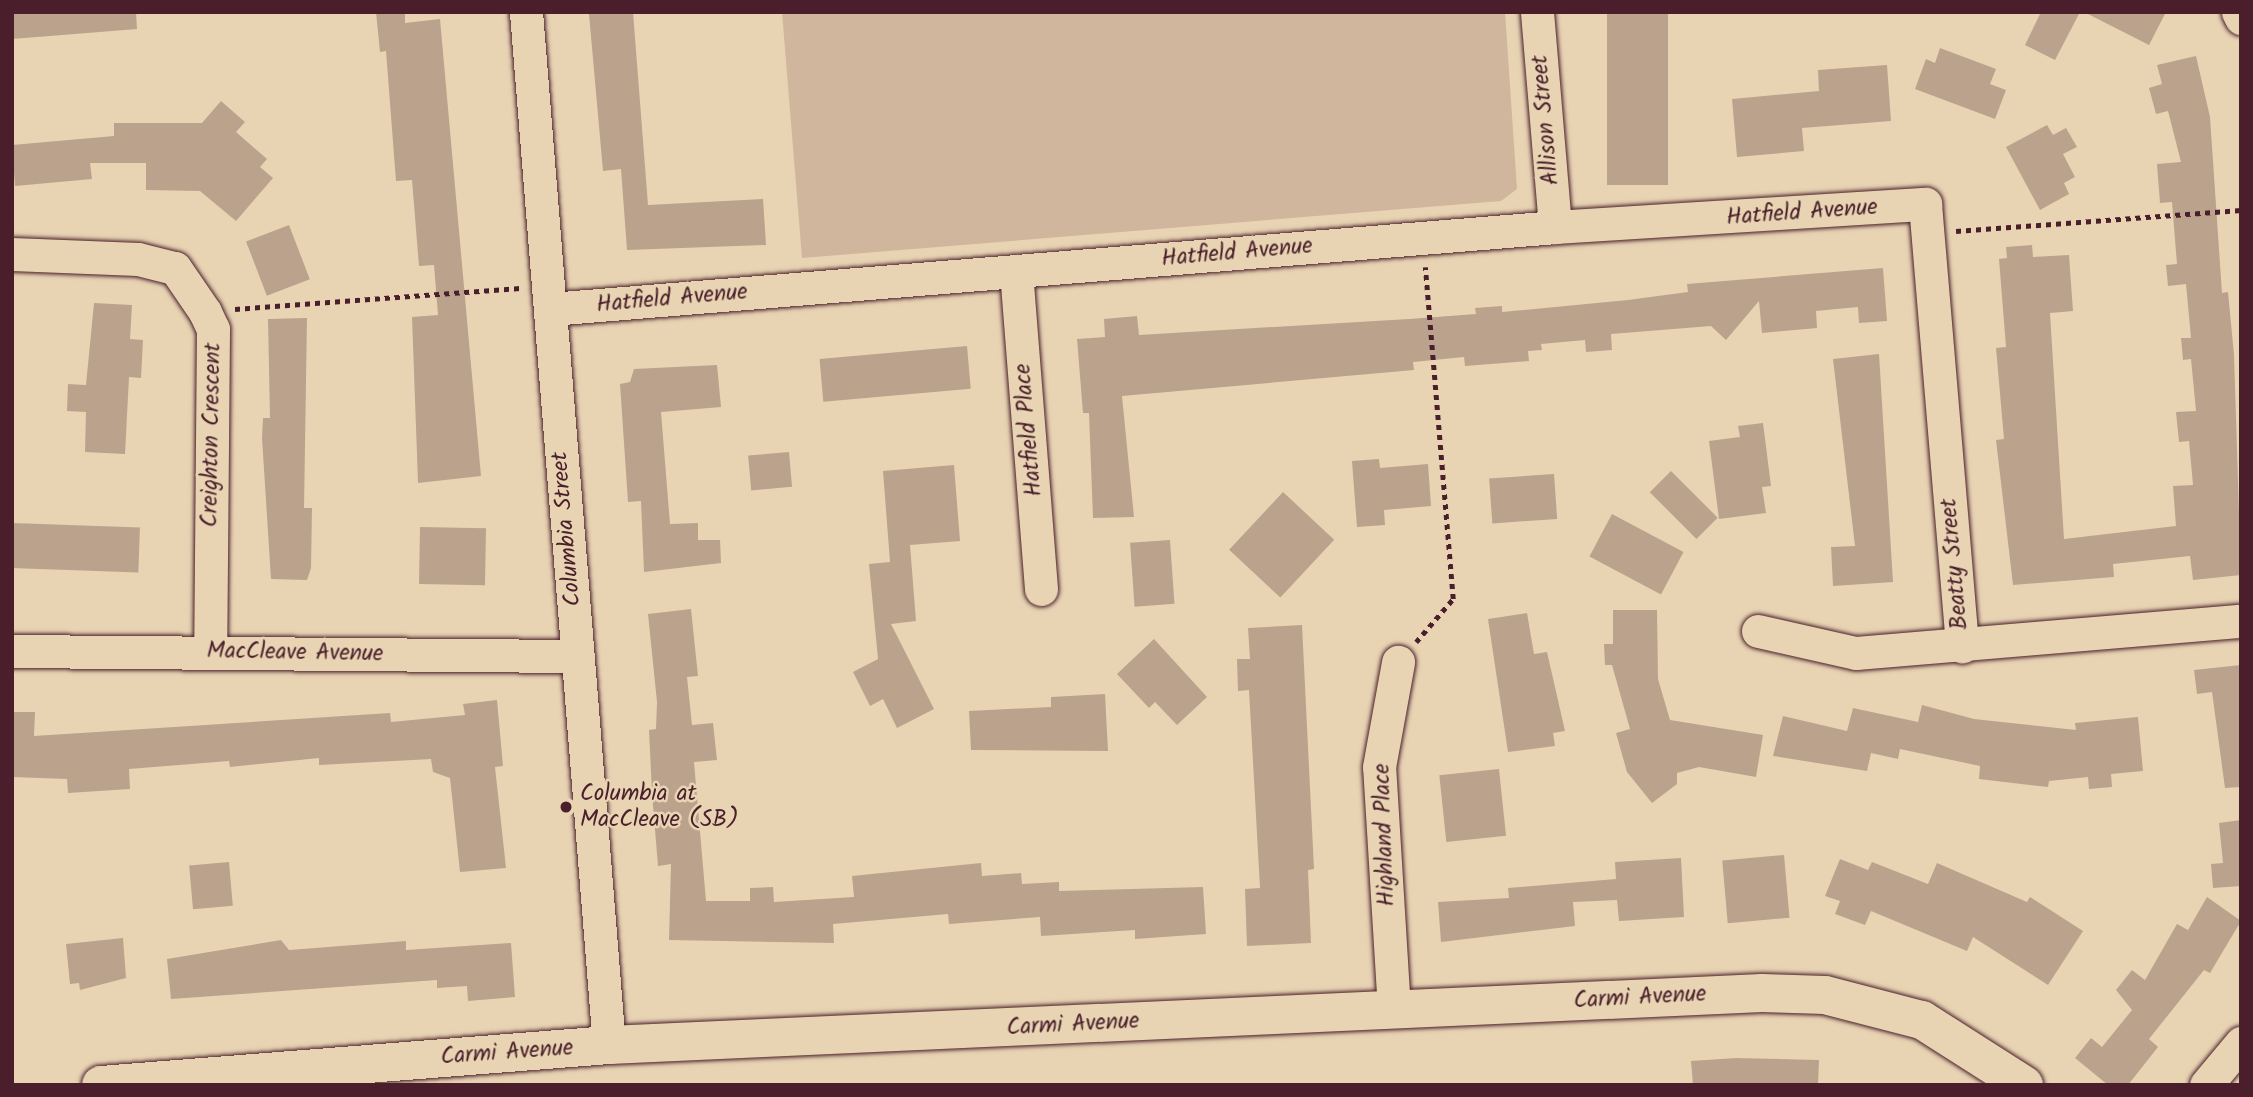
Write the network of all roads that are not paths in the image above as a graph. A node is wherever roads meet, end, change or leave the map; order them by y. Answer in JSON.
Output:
{"nodes":[{"id":1,"x":526,"y":12,"type":"edge"},
{"id":2,"x":1537,"y":12,"type":"edge"},
{"id":3,"x":2238,"y":12,"type":"edge"},
{"id":4,"x":2241,"y":18,"type":"edge"},
{"id":5,"x":1926,"y":218,"type":"joint"},
{"id":6,"x":1555,"y":227,"type":"junction"},
{"id":7,"x":12,"y":254,"type":"edge"},
{"id":8,"x":1016,"y":271,"type":"junction"},
{"id":9,"x":548,"y":295,"type":"junction"},
{"id":10,"x":1041,"y":589,"type":"dead end"},
{"id":11,"x":2241,"y":621,"type":"edge"},
{"id":12,"x":1758,"y":631,"type":"dead end"},
{"id":13,"x":1962,"y":646,"type":"junction"},
{"id":14,"x":12,"y":651,"type":"edge"},
{"id":15,"x":209,"y":652,"type":"junction"},
{"id":16,"x":577,"y":656,"type":"junction"},
{"id":17,"x":1398,"y":662,"type":"road end"},
{"id":18,"x":1394,"y":1010,"type":"junction"},
{"id":19,"x":2241,"y":1043,"type":"edge"},
{"id":20,"x":609,"y":1045,"type":"junction"},
{"id":21,"x":101,"y":1085,"type":"edge"},
{"id":22,"x":2024,"y":1085,"type":"edge"},
{"id":23,"x":2206,"y":1085,"type":"edge"}],
"edges":[{"from":1,"to":9,"type":"street","name":"Columbia Street"},
{"from":2,"to":6,"type":"street","name":"Allison Street"},
{"from":3,"to":4,"type":"street"},
{"from":5,"to":6,"type":"street","name":"Hatfield Avenue"},
{"from":5,"to":13,"type":"street","name":"Beatty Street"},
{"from":6,"to":8,"type":"street","name":"Hatfield Avenue"},
{"from":7,"to":15,"type":"street","name":"Creighton Crescent"},
{"from":8,"to":9,"type":"street","name":"Hatfield Avenue"},
{"from":8,"to":10,"type":"street","name":"Hatfield Place"},
{"from":9,"to":16,"type":"street","name":"Columbia Street"},
{"from":11,"to":13,"type":"street","name":"Beatty Street"},
{"from":12,"to":13,"type":"street"},
{"from":14,"to":15,"type":"street","name":"MacCleave Avenue"},
{"from":15,"to":16,"type":"street","name":"MacCleave Avenue"},
{"from":16,"to":20,"type":"street","name":"Columbia Street"},
{"from":17,"to":18,"type":"street","name":"Highland Place"},
{"from":18,"to":20,"type":"street","name":"Carmi Avenue"},
{"from":18,"to":22,"type":"street","name":"Carmi Avenue"},
{"from":19,"to":23,"type":"street"},
{"from":20,"to":21,"type":"street","name":"Carmi Avenue"}]}
